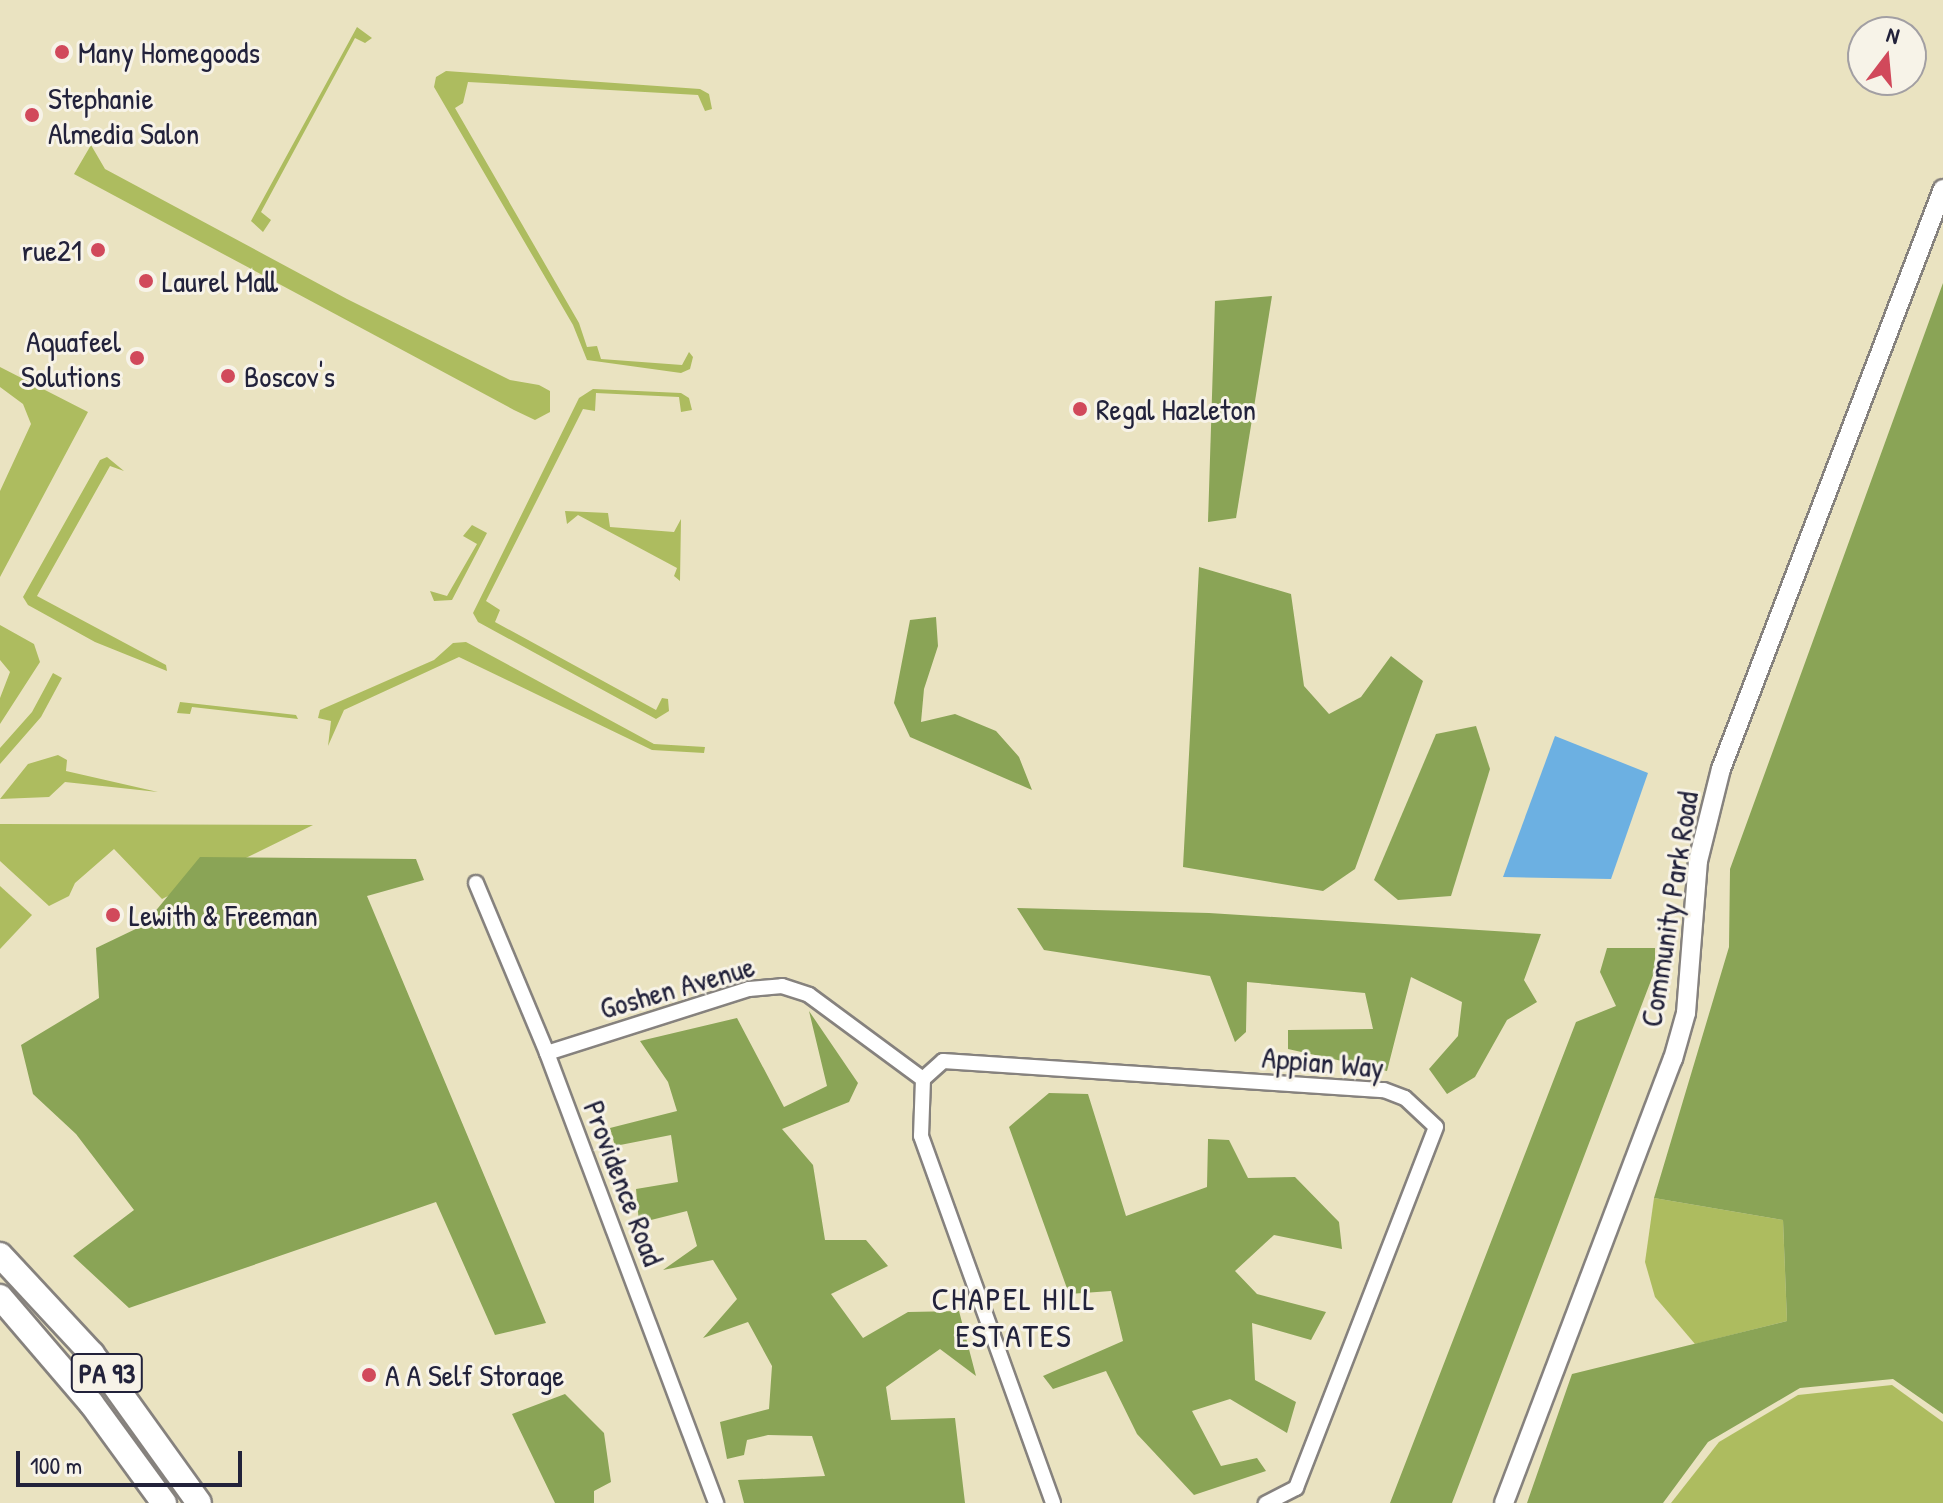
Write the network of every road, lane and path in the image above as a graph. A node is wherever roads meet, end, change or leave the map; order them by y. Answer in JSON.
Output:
{"nodes":[{"id":1,"x":1943,"y":189,"type":"edge"},
{"id":2,"x":476,"y":883,"type":"dead end"},
{"id":3,"x":547,"y":1053,"type":"junction"},
{"id":4,"x":923,"y":1079,"type":"junction"},
{"id":5,"x":0,"y":1255,"type":"edge"},
{"id":6,"x":0,"y":1297,"type":"edge"},
{"id":7,"x":164,"y":1503,"type":"edge"},
{"id":8,"x":199,"y":1503,"type":"edge"},
{"id":9,"x":716,"y":1503,"type":"edge"},
{"id":10,"x":1053,"y":1503,"type":"edge"},
{"id":11,"x":1266,"y":1503,"type":"edge"},
{"id":12,"x":1504,"y":1503,"type":"edge"}],
"edges":[{"from":1,"to":12,"type":"street","name":"Community Park Road"},
{"from":2,"to":3,"type":"street","name":"Providence Road"},
{"from":3,"to":4,"type":"street","name":"Goshen Avenue"},
{"from":3,"to":9,"type":"street","name":"Providence Road"},
{"from":4,"to":10,"type":"street"},
{"from":4,"to":11,"type":"street","name":"Appian Way"},
{"from":5,"to":8,"type":"highway","number":"PA 93"},
{"from":6,"to":7,"type":"highway","number":"PA 93"}]}
